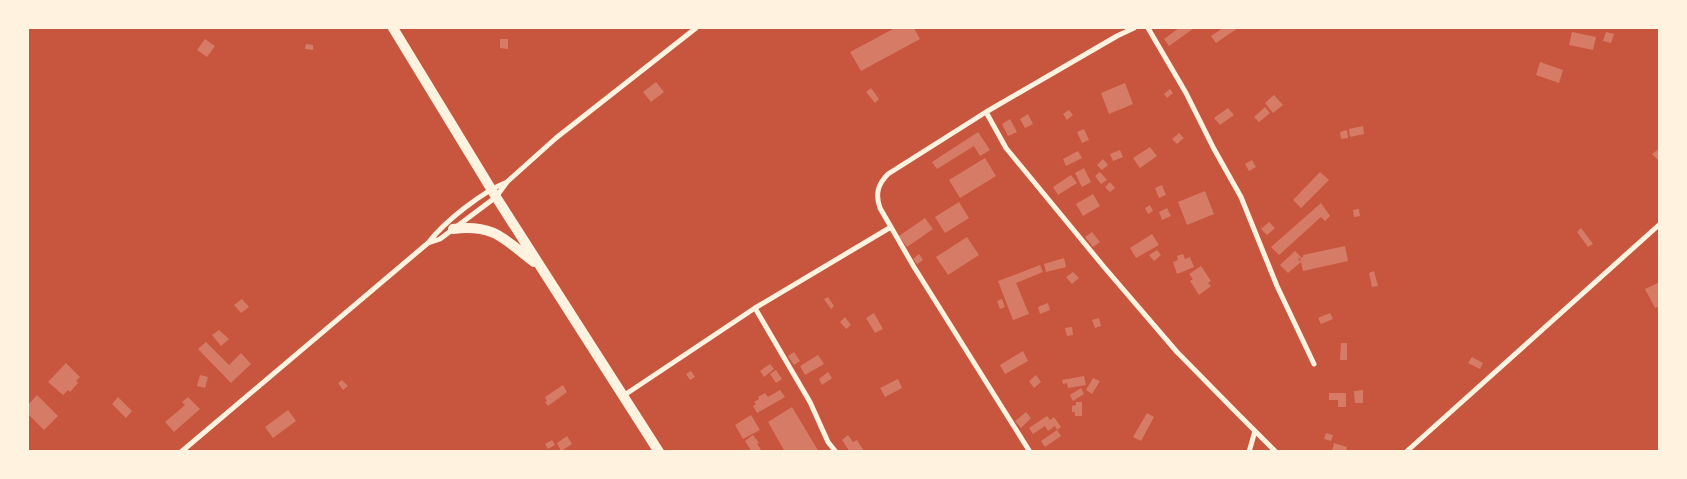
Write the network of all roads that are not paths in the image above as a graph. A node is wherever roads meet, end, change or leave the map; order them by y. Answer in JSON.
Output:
{"nodes":[{"id":1,"x":393,"y":28,"type":"edge"},
{"id":2,"x":696,"y":28,"type":"edge"},
{"id":3,"x":1134,"y":28,"type":"edge"},
{"id":4,"x":1148,"y":28,"type":"edge"},
{"id":5,"x":986,"y":112,"type":"junction"},
{"id":6,"x":508,"y":182,"type":"junction"},
{"id":7,"x":494,"y":193,"type":"junction"},
{"id":8,"x":1660,"y":224,"type":"edge"},
{"id":9,"x":891,"y":227,"type":"junction"},
{"id":10,"x":453,"y":230,"type":"junction"},
{"id":11,"x":428,"y":243,"type":"junction"},
{"id":12,"x":539,"y":265,"type":"junction"},
{"id":13,"x":755,"y":308,"type":"junction"},
{"id":14,"x":1314,"y":364,"type":"dead end"},
{"id":15,"x":624,"y":396,"type":"junction"},
{"id":16,"x":1255,"y":431,"type":"junction"},
{"id":17,"x":181,"y":452,"type":"edge"},
{"id":18,"x":659,"y":452,"type":"edge"},
{"id":19,"x":836,"y":452,"type":"edge"},
{"id":20,"x":1030,"y":452,"type":"edge"},
{"id":21,"x":1249,"y":452,"type":"edge"},
{"id":22,"x":1276,"y":452,"type":"edge"},
{"id":23,"x":1406,"y":452,"type":"edge"}],
"edges":[{"from":1,"to":7,"type":"highway"},
{"from":2,"to":6,"type":"street"},
{"from":3,"to":5,"type":"street"},
{"from":4,"to":14,"type":"street"},
{"from":5,"to":9,"type":"street"},
{"from":5,"to":16,"type":"street"},
{"from":6,"to":7,"type":"street"},
{"from":6,"to":7,"type":"street"},
{"from":7,"to":10,"type":"street"},
{"from":7,"to":11,"type":"street"},
{"from":7,"to":12,"type":"highway"},
{"from":8,"to":23,"type":"street"},
{"from":9,"to":13,"type":"street"},
{"from":9,"to":20,"type":"street"},
{"from":10,"to":11,"type":"street"},
{"from":10,"to":12,"type":"highway"},
{"from":11,"to":17,"type":"street"},
{"from":12,"to":15,"type":"highway"},
{"from":13,"to":15,"type":"street"},
{"from":13,"to":19,"type":"street"},
{"from":15,"to":18,"type":"highway"},
{"from":16,"to":21,"type":"street"},
{"from":16,"to":22,"type":"street"}]}
